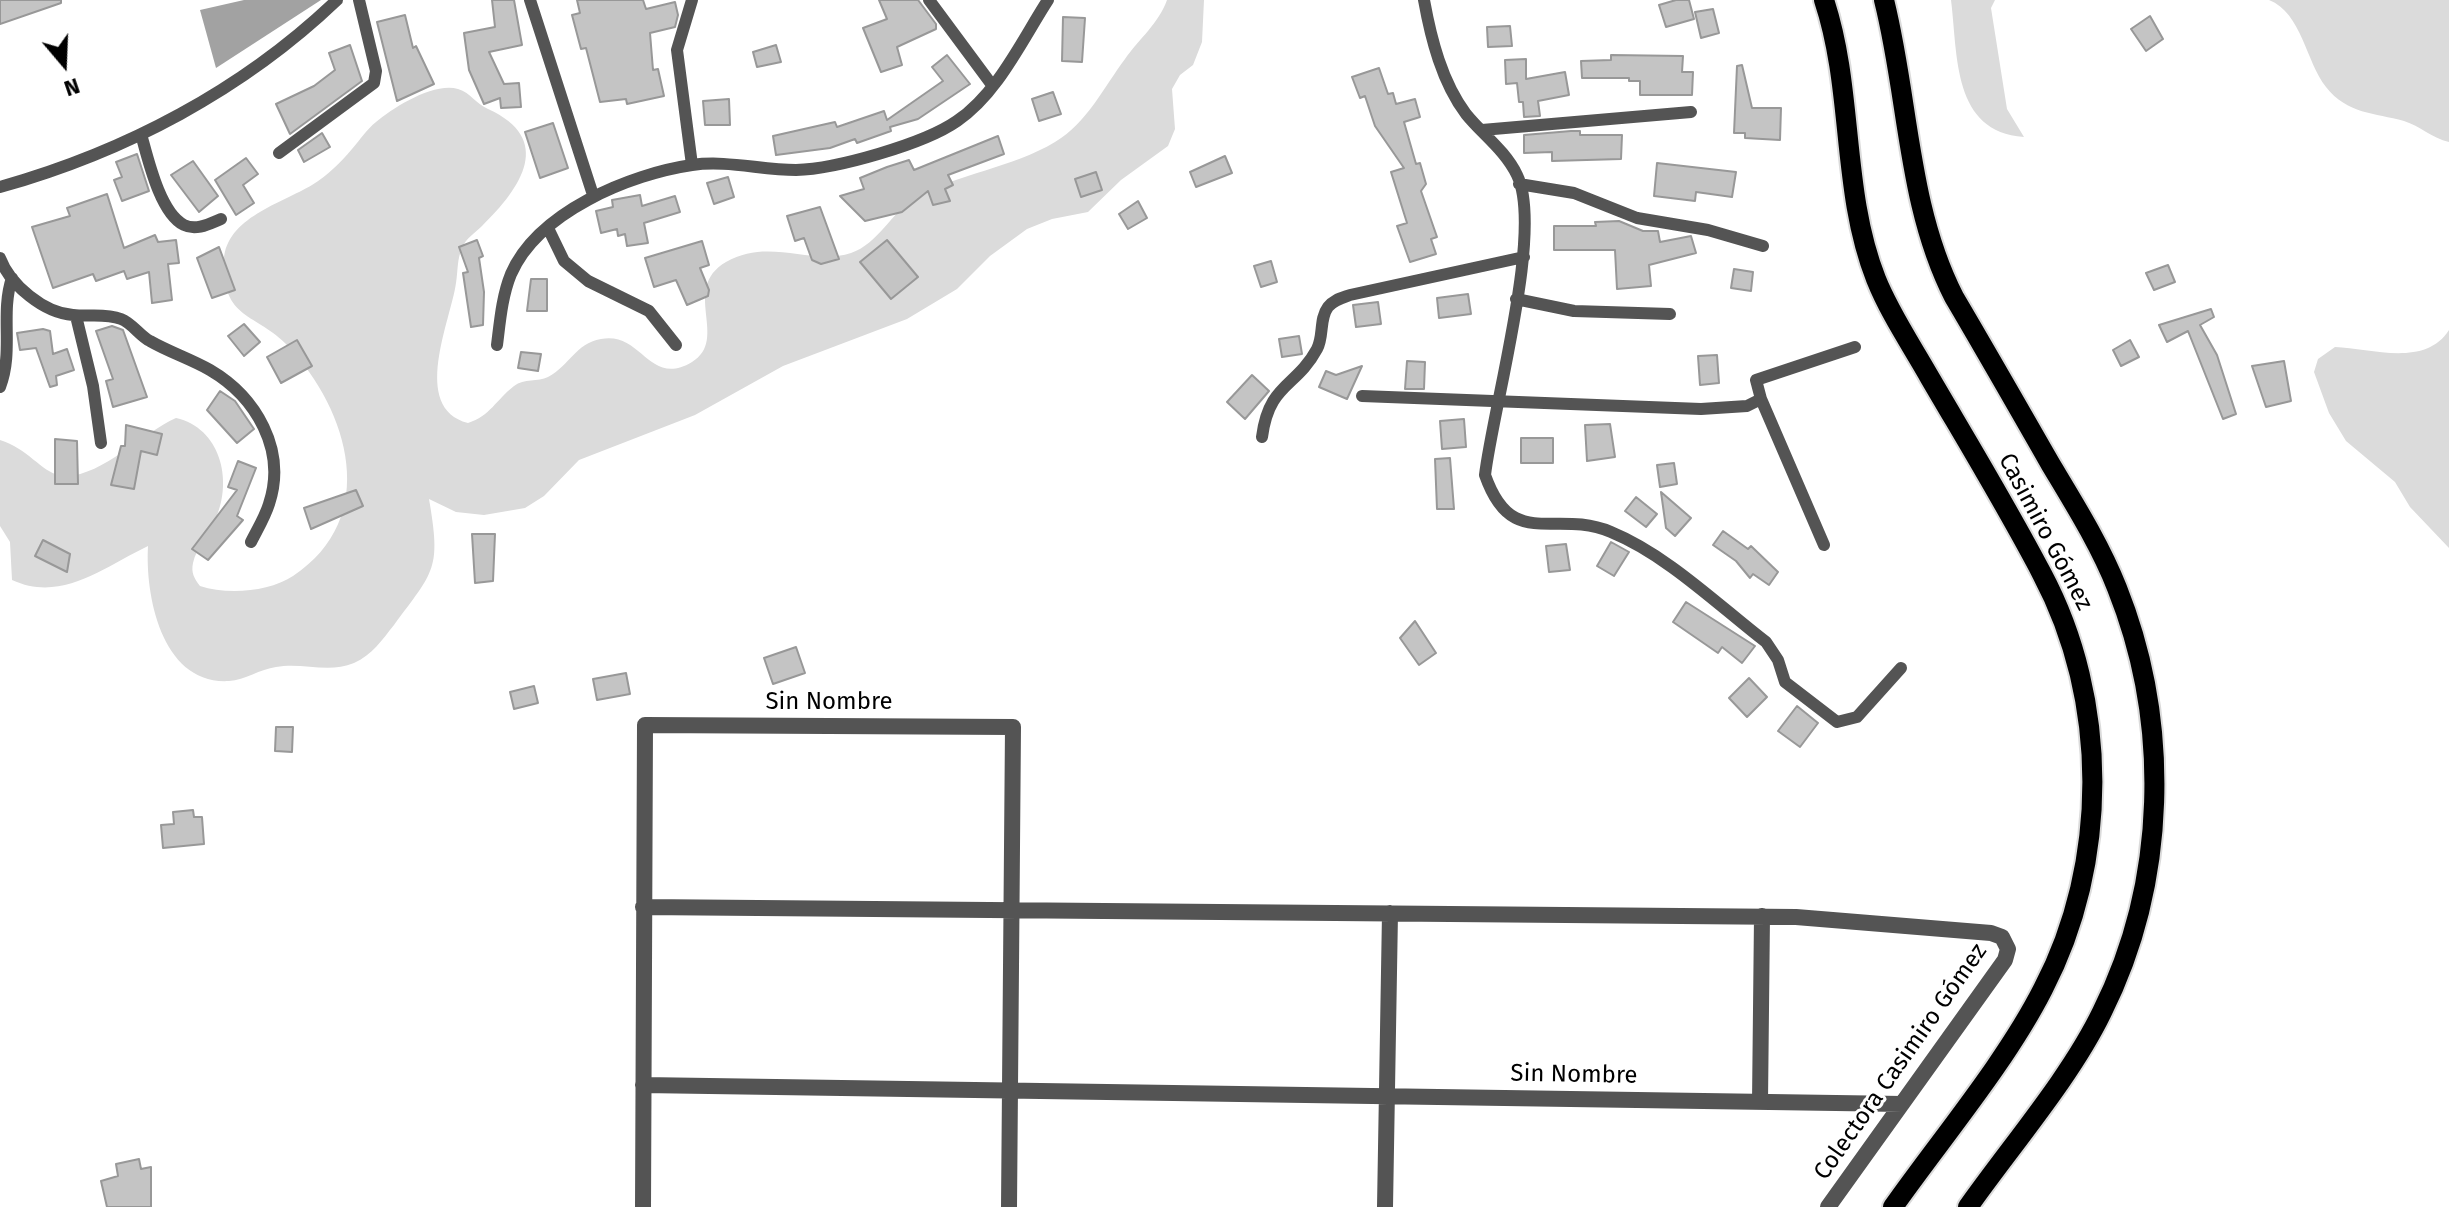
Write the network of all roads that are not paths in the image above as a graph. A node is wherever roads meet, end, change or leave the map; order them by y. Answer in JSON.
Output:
{"nodes":[{"id":1,"x":337,"y":0,"type":"edge"},
{"id":2,"x":359,"y":0,"type":"edge"},
{"id":3,"x":530,"y":0,"type":"edge"},
{"id":4,"x":692,"y":0,"type":"edge"},
{"id":5,"x":929,"y":0,"type":"edge"},
{"id":6,"x":1048,"y":0,"type":"edge"},
{"id":7,"x":1424,"y":0,"type":"edge"},
{"id":8,"x":1824,"y":0,"type":"edge"},
{"id":9,"x":1884,"y":0,"type":"edge"},
{"id":10,"x":992,"y":85,"type":"junction"},
{"id":11,"x":1691,"y":112,"type":"dead end"},
{"id":12,"x":1482,"y":130,"type":"junction"},
{"id":13,"x":141,"y":134,"type":"junction"},
{"id":14,"x":279,"y":153,"type":"dead end"},
{"id":15,"x":692,"y":165,"type":"junction"},
{"id":16,"x":1519,"y":184,"type":"junction"},
{"id":17,"x":0,"y":187,"type":"edge"},
{"id":18,"x":593,"y":195,"type":"junction"},
{"id":19,"x":221,"y":219,"type":"dead end"},
{"id":20,"x":548,"y":228,"type":"junction"},
{"id":21,"x":1763,"y":246,"type":"dead end"},
{"id":22,"x":1524,"y":257,"type":"junction"},
{"id":23,"x":0,"y":258,"type":"edge"},
{"id":24,"x":12,"y":278,"type":"junction"},
{"id":25,"x":1516,"y":299,"type":"junction"},
{"id":26,"x":1670,"y":314,"type":"dead end"},
{"id":27,"x":76,"y":316,"type":"junction"},
{"id":28,"x":497,"y":345,"type":"dead end"},
{"id":29,"x":676,"y":345,"type":"dead end"},
{"id":30,"x":1855,"y":347,"type":"dead end"},
{"id":31,"x":0,"y":387,"type":"edge"},
{"id":32,"x":1362,"y":396,"type":"dead end"},
{"id":33,"x":1497,"y":399,"type":"junction"},
{"id":34,"x":1761,"y":399,"type":"junction"},
{"id":35,"x":1262,"y":437,"type":"dead end"},
{"id":36,"x":101,"y":443,"type":"dead end"},
{"id":37,"x":251,"y":542,"type":"dead end"},
{"id":38,"x":1824,"y":545,"type":"dead end"},
{"id":39,"x":1901,"y":668,"type":"dead end"},
{"id":40,"x":643,"y":907,"type":"junction"},
{"id":41,"x":1012,"y":910,"type":"junction"},
{"id":42,"x":1390,"y":913,"type":"junction"},
{"id":43,"x":1762,"y":916,"type":"junction"},
{"id":44,"x":643,"y":1085,"type":"junction"},
{"id":45,"x":1010,"y":1091,"type":"junction"},
{"id":46,"x":1387,"y":1096,"type":"junction"},
{"id":47,"x":1760,"y":1102,"type":"junction"},
{"id":48,"x":1902,"y":1104,"type":"junction"},
{"id":49,"x":643,"y":1207,"type":"edge"},
{"id":50,"x":1009,"y":1207,"type":"edge"},
{"id":51,"x":1385,"y":1207,"type":"edge"},
{"id":52,"x":1828,"y":1207,"type":"edge"},
{"id":53,"x":1893,"y":1207,"type":"edge"},
{"id":54,"x":1968,"y":1207,"type":"edge"}],
"edges":[{"from":1,"to":13,"type":"lane"},
{"from":2,"to":14,"type":"lane"},
{"from":3,"to":18,"type":"lane"},
{"from":4,"to":15,"type":"lane"},
{"from":5,"to":10,"type":"lane"},
{"from":6,"to":10,"type":"lane"},
{"from":7,"to":12,"type":"lane"},
{"from":8,"to":53,"type":"main road","name":"Casimiro Gómez"},
{"from":9,"to":54,"type":"main road","name":"Casimiro Gómez"},
{"from":10,"to":15,"type":"lane"},
{"from":11,"to":12,"type":"lane"},
{"from":12,"to":16,"type":"lane"},
{"from":13,"to":17,"type":"lane"},
{"from":13,"to":19,"type":"lane"},
{"from":15,"to":18,"type":"lane"},
{"from":16,"to":21,"type":"lane"},
{"from":16,"to":22,"type":"lane"},
{"from":18,"to":20,"type":"lane"},
{"from":20,"to":28,"type":"lane"},
{"from":20,"to":29,"type":"lane"},
{"from":22,"to":25,"type":"lane"},
{"from":22,"to":35,"type":"lane"},
{"from":23,"to":24,"type":"lane"},
{"from":24,"to":27,"type":"lane"},
{"from":24,"to":31,"type":"lane"},
{"from":25,"to":26,"type":"lane"},
{"from":25,"to":33,"type":"lane"},
{"from":27,"to":36,"type":"lane"},
{"from":27,"to":37,"type":"lane"},
{"from":30,"to":34,"type":"lane"},
{"from":32,"to":33,"type":"lane"},
{"from":33,"to":34,"type":"lane"},
{"from":33,"to":39,"type":"lane"},
{"from":34,"to":38,"type":"lane"},
{"from":40,"to":41,"type":"street"},
{"from":40,"to":41,"type":"street","name":"Sin Nombre"},
{"from":40,"to":44,"type":"street","name":"Sin Nombre"},
{"from":41,"to":42,"type":"street"},
{"from":41,"to":45,"type":"street","name":"Sin Nombre"},
{"from":42,"to":43,"type":"street"},
{"from":42,"to":46,"type":"street"},
{"from":43,"to":47,"type":"street"},
{"from":43,"to":48,"type":"street","name":"Colectora Casimiro Gómez"},
{"from":44,"to":45,"type":"street","name":"Sin Nombre"},
{"from":44,"to":49,"type":"street","name":"Sin Nombre"},
{"from":45,"to":46,"type":"street","name":"Sin Nombre"},
{"from":45,"to":50,"type":"street","name":"Sin Nombre"},
{"from":46,"to":47,"type":"street","name":"Sin Nombre"},
{"from":46,"to":51,"type":"street"},
{"from":47,"to":48,"type":"street","name":"Sin Nombre"},
{"from":48,"to":52,"type":"street","name":"Colectora Casimiro Gómez"}]}
